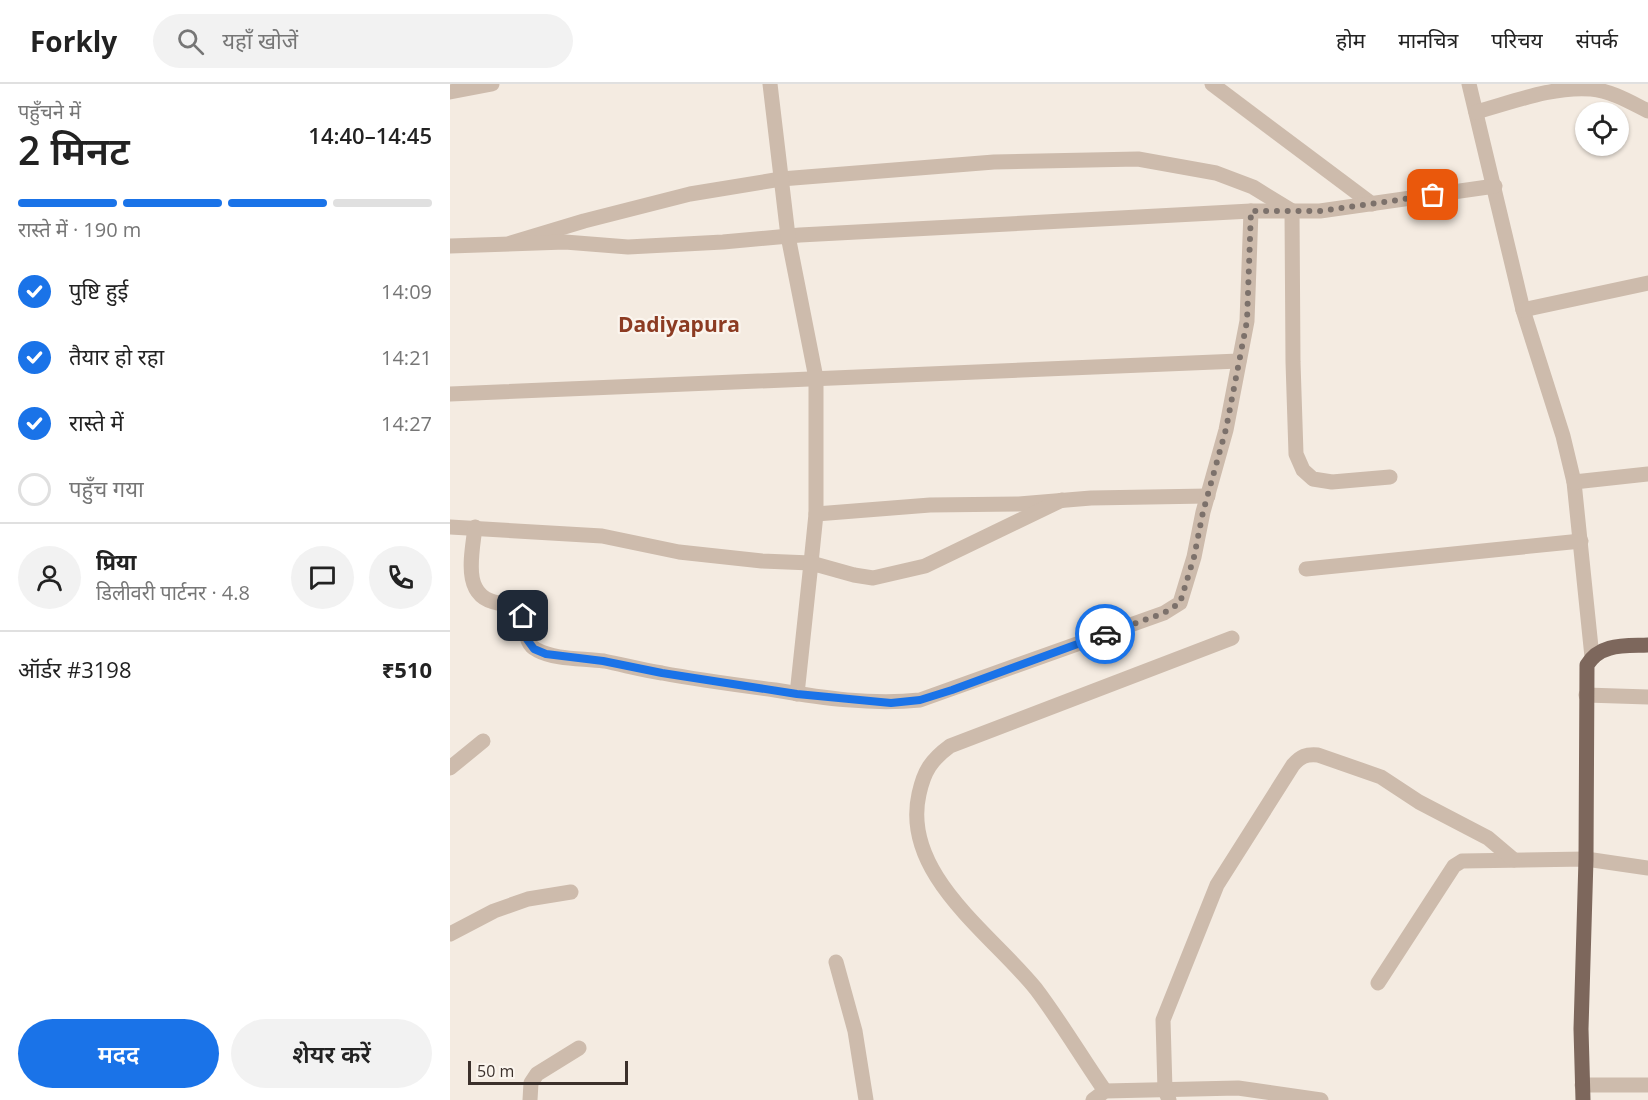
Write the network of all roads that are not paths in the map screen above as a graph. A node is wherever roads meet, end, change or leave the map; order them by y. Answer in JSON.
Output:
{"nodes":[{"id":1,"x":492,"y":84,"type":"edge"},
{"id":2,"x":770,"y":84,"type":"edge"},
{"id":3,"x":1212,"y":84,"type":"edge"},
{"id":4,"x":1469,"y":84,"type":"edge"},
{"id":5,"x":450,"y":93,"type":"edge"},
{"id":6,"x":1648,"y":111,"type":"edge"},
{"id":7,"x":1476,"y":112,"type":"junction"},
{"id":8,"x":782,"y":179,"type":"junction"},
{"id":9,"x":1495,"y":186,"type":"junction"},
{"id":10,"x":1371,"y":204,"type":"junction"},
{"id":11,"x":1251,"y":211,"type":"junction"},
{"id":12,"x":1292,"y":211,"type":"junction"},
{"id":13,"x":788,"y":236,"type":"junction"},
{"id":14,"x":511,"y":243,"type":"junction"},
{"id":15,"x":450,"y":246,"type":"edge"},
{"id":16,"x":1648,"y":283,"type":"edge"},
{"id":17,"x":1523,"y":310,"type":"junction"},
{"id":18,"x":1239,"y":362,"type":"junction"},
{"id":19,"x":816,"y":378,"type":"junction"},
{"id":20,"x":450,"y":394,"type":"edge"},
{"id":21,"x":1648,"y":474,"type":"edge"},
{"id":22,"x":1390,"y":477,"type":"dead end"},
{"id":23,"x":1574,"y":482,"type":"junction"},
{"id":24,"x":1208,"y":496,"type":"junction"},
{"id":25,"x":1062,"y":501,"type":"junction"},
{"id":26,"x":816,"y":514,"type":"junction"},
{"id":27,"x":450,"y":527,"type":"edge"},
{"id":28,"x":475,"y":527,"type":"junction"},
{"id":29,"x":1581,"y":542,"type":"junction"},
{"id":30,"x":811,"y":563,"type":"junction"},
{"id":31,"x":1306,"y":569,"type":"dead end"},
{"id":32,"x":1232,"y":638,"type":"dead end"},
{"id":33,"x":1648,"y":645,"type":"edge"},
{"id":34,"x":1592,"y":657,"type":"junction"},
{"id":35,"x":797,"y":694,"type":"junction"},
{"id":36,"x":1586,"y":695,"type":"junction"},
{"id":37,"x":1648,"y":697,"type":"edge"},
{"id":38,"x":483,"y":741,"type":"dead end"},
{"id":39,"x":450,"y":768,"type":"edge"},
{"id":40,"x":1586,"y":859,"type":"junction"},
{"id":41,"x":1514,"y":860,"type":"junction"},
{"id":42,"x":1648,"y":868,"type":"edge"},
{"id":43,"x":571,"y":892,"type":"dead end"},
{"id":44,"x":450,"y":934,"type":"edge"},
{"id":45,"x":836,"y":962,"type":"dead end"},
{"id":46,"x":1378,"y":983,"type":"dead end"},
{"id":47,"x":579,"y":1048,"type":"dead end"},
{"id":48,"x":1648,"y":1085,"type":"edge"},
{"id":49,"x":1582,"y":1092,"type":"edge"},
{"id":50,"x":1167,"y":1095,"type":"edge"},
{"id":51,"x":1099,"y":1096,"type":"edge"},
{"id":52,"x":530,"y":1100,"type":"edge"},
{"id":53,"x":866,"y":1100,"type":"edge"},
{"id":54,"x":1321,"y":1100,"type":"edge"}],
"edges":[{"from":1,"to":5,"type":"street"},
{"from":2,"to":8,"type":"street"},
{"from":3,"to":10,"type":"street"},
{"from":4,"to":7,"type":"street"},
{"from":6,"to":7,"type":"street"},
{"from":7,"to":9,"type":"street"},
{"from":8,"to":12,"type":"street"},
{"from":8,"to":13,"type":"street"},
{"from":8,"to":14,"type":"street"},
{"from":9,"to":10,"type":"street"},
{"from":9,"to":17,"type":"street"},
{"from":10,"to":12,"type":"street"},
{"from":11,"to":12,"type":"street"},
{"from":11,"to":13,"type":"street"},
{"from":11,"to":18,"type":"street"},
{"from":12,"to":22,"type":"street"},
{"from":13,"to":14,"type":"street"},
{"from":13,"to":19,"type":"street"},
{"from":14,"to":15,"type":"street"},
{"from":16,"to":17,"type":"street"},
{"from":17,"to":23,"type":"street"},
{"from":18,"to":19,"type":"street"},
{"from":18,"to":24,"type":"street"},
{"from":19,"to":20,"type":"street"},
{"from":19,"to":26,"type":"street"},
{"from":21,"to":23,"type":"street"},
{"from":23,"to":29,"type":"street"},
{"from":24,"to":25,"type":"street"},
{"from":24,"to":35,"type":"street"},
{"from":25,"to":26,"type":"street"},
{"from":25,"to":30,"type":"street"},
{"from":26,"to":30,"type":"street"},
{"from":27,"to":28,"type":"street"},
{"from":28,"to":30,"type":"street"},
{"from":28,"to":35,"type":"street"},
{"from":29,"to":31,"type":"street"},
{"from":29,"to":34,"type":"street"},
{"from":30,"to":35,"type":"street"},
{"from":32,"to":51,"type":"street"},
{"from":33,"to":34,"type":"main road"},
{"from":34,"to":36,"type":"main road"},
{"from":36,"to":37,"type":"street"},
{"from":36,"to":40,"type":"main road"},
{"from":38,"to":39,"type":"street"},
{"from":40,"to":41,"type":"street"},
{"from":40,"to":42,"type":"street"},
{"from":40,"to":49,"type":"main road"},
{"from":41,"to":46,"type":"street"},
{"from":41,"to":50,"type":"street"},
{"from":43,"to":44,"type":"street"},
{"from":45,"to":53,"type":"street"},
{"from":47,"to":52,"type":"street"},
{"from":48,"to":49,"type":"street"},
{"from":50,"to":51,"type":"street"},
{"from":50,"to":54,"type":"street"}]}
